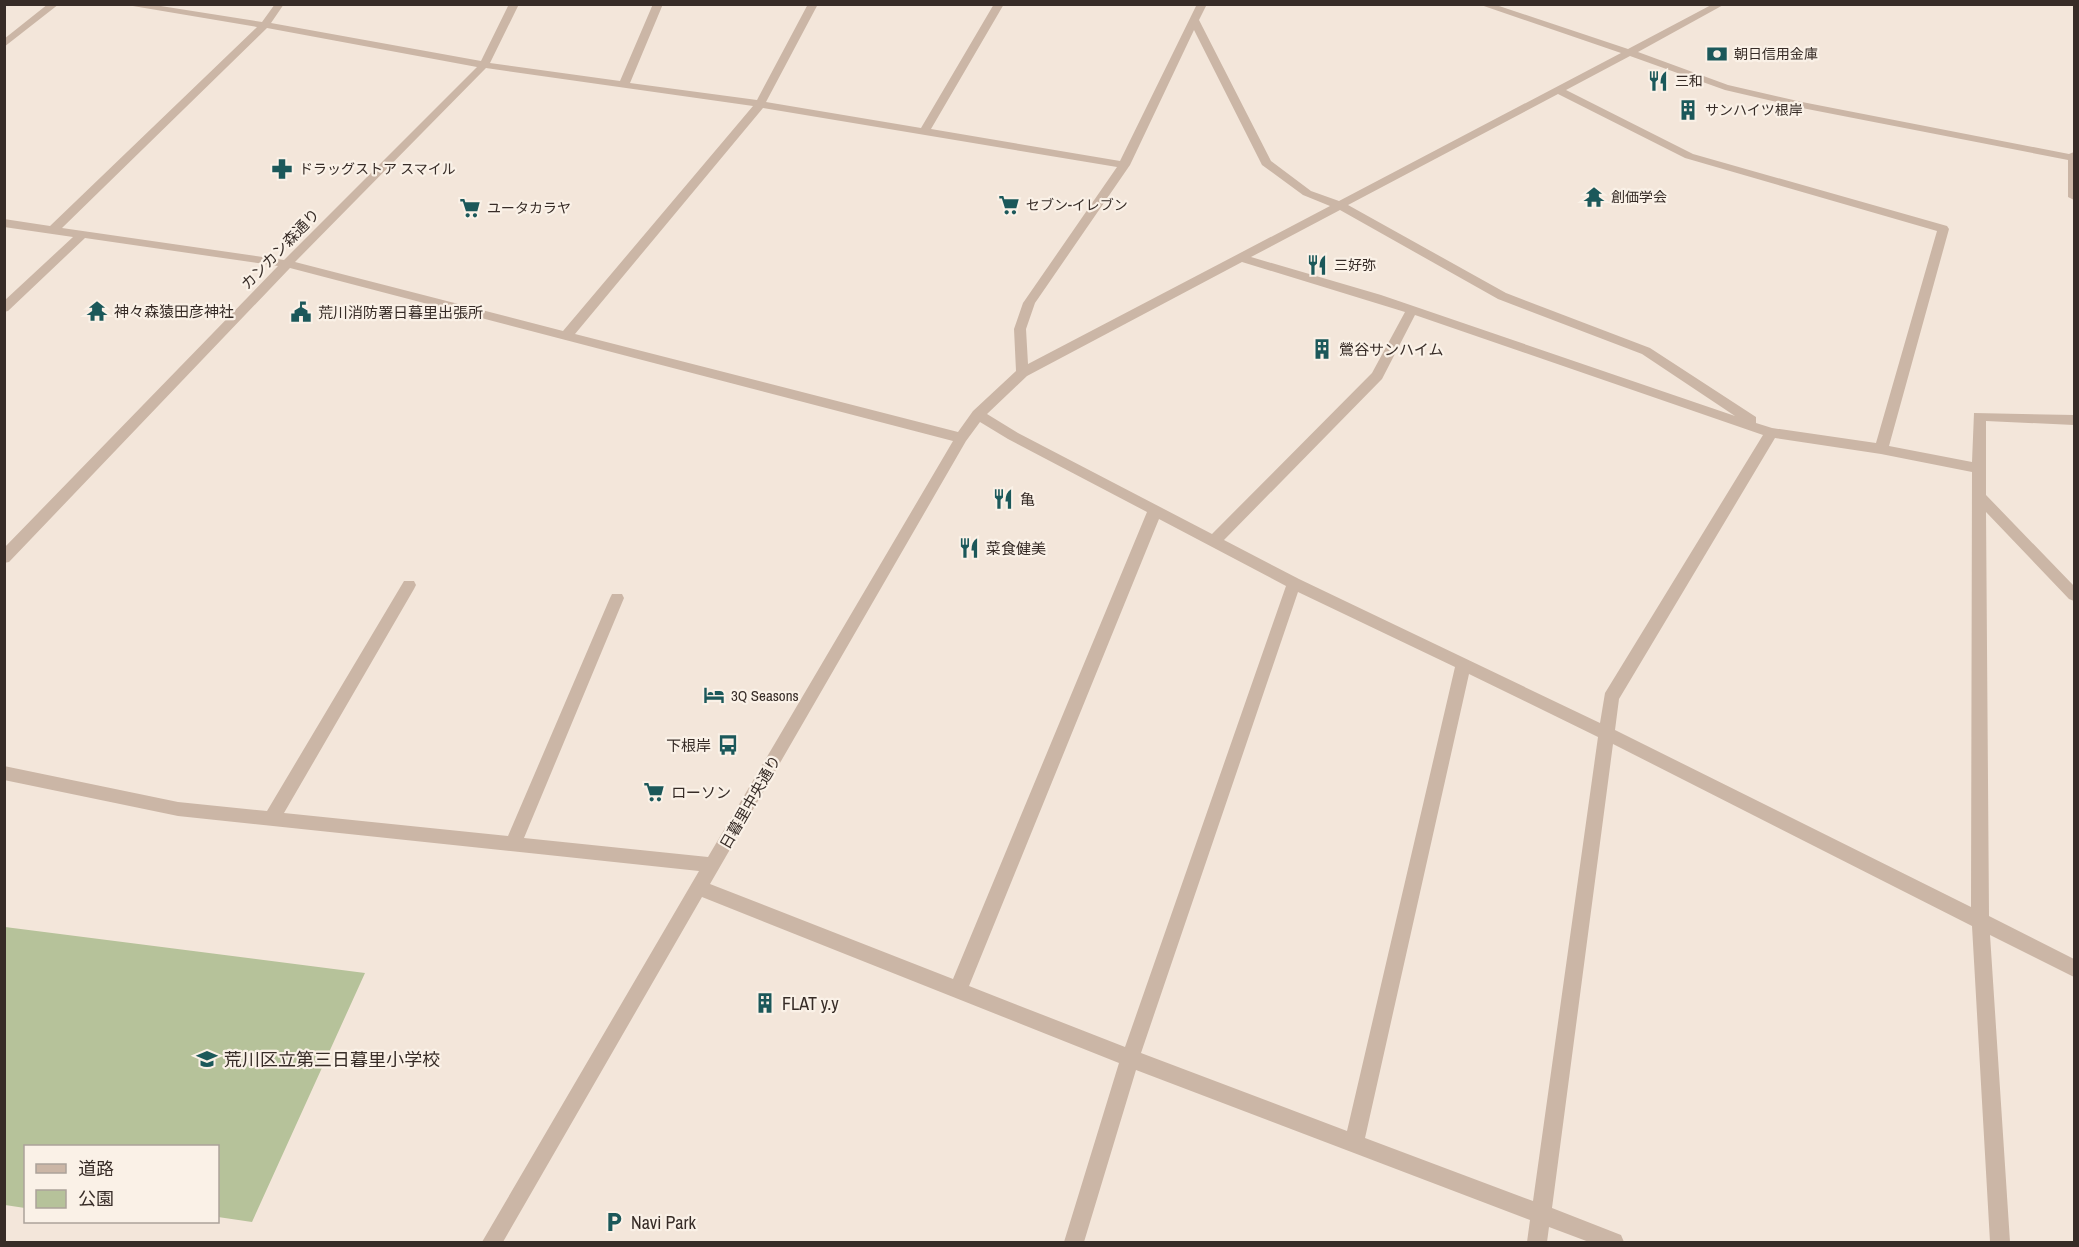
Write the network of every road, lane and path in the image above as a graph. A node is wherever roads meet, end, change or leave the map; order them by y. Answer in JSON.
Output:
{"nodes":[{"id":1,"x":55,"y":4,"type":"edge"},
{"id":2,"x":125,"y":4,"type":"edge"},
{"id":3,"x":280,"y":4,"type":"edge"},
{"id":4,"x":514,"y":4,"type":"edge"},
{"id":5,"x":658,"y":4,"type":"edge"},
{"id":6,"x":813,"y":4,"type":"edge"},
{"id":7,"x":999,"y":4,"type":"edge"},
{"id":8,"x":1202,"y":4,"type":"edge"},
{"id":9,"x":1482,"y":4,"type":"edge"},
{"id":10,"x":1721,"y":4,"type":"edge"},
{"id":11,"x":1194,"y":21,"type":"junction"},
{"id":12,"x":265,"y":25,"type":"junction"},
{"id":13,"x":4,"y":44,"type":"edge"},
{"id":14,"x":1631,"y":53,"type":"junction"},
{"id":15,"x":484,"y":65,"type":"junction"},
{"id":16,"x":624,"y":85,"type":"junction"},
{"id":17,"x":1559,"y":91,"type":"junction"},
{"id":18,"x":760,"y":104,"type":"junction"},
{"id":19,"x":925,"y":132,"type":"junction"},
{"id":20,"x":2074,"y":156,"type":"edge"},
{"id":21,"x":1124,"y":165,"type":"junction"},
{"id":22,"x":2074,"y":197,"type":"edge"},
{"id":23,"x":1341,"y":206,"type":"junction"},
{"id":24,"x":4,"y":223,"type":"edge"},
{"id":25,"x":53,"y":230,"type":"junction"},
{"id":26,"x":83,"y":234,"type":"junction"},
{"id":27,"x":1242,"y":258,"type":"junction"},
{"id":28,"x":288,"y":264,"type":"junction"},
{"id":29,"x":4,"y":308,"type":"edge"},
{"id":30,"x":1412,"y":310,"type":"junction"},
{"id":31,"x":567,"y":335,"type":"junction"},
{"id":32,"x":1022,"y":373,"type":"junction"},
{"id":33,"x":978,"y":414,"type":"junction"},
{"id":34,"x":2074,"y":420,"type":"edge"},
{"id":35,"x":1771,"y":433,"type":"junction"},
{"id":36,"x":961,"y":438,"type":"junction"},
{"id":37,"x":1881,"y":449,"type":"junction"},
{"id":38,"x":1978,"y":468,"type":"junction"},
{"id":39,"x":1978,"y":495,"type":"junction"},
{"id":40,"x":1155,"y":510,"type":"junction"},
{"id":41,"x":1214,"y":541,"type":"junction"},
{"id":42,"x":4,"y":558,"type":"edge"},
{"id":43,"x":1294,"y":583,"type":"junction"},
{"id":44,"x":409,"y":585,"type":"dead end"},
{"id":45,"x":2074,"y":595,"type":"edge"},
{"id":46,"x":617,"y":598,"type":"dead end"},
{"id":47,"x":1463,"y":665,"type":"junction"},
{"id":48,"x":1608,"y":734,"type":"junction"},
{"id":49,"x":4,"y":773,"type":"edge"},
{"id":50,"x":271,"y":820,"type":"junction"},
{"id":51,"x":513,"y":844,"type":"junction"},
{"id":52,"x":713,"y":865,"type":"junction"},
{"id":53,"x":699,"y":888,"type":"junction"},
{"id":54,"x":1980,"y":920,"type":"junction"},
{"id":55,"x":2074,"y":968,"type":"edge"},
{"id":56,"x":958,"y":990,"type":"junction"},
{"id":57,"x":1130,"y":1058,"type":"junction"},
{"id":58,"x":1354,"y":1144,"type":"junction"},
{"id":59,"x":1540,"y":1214,"type":"junction"},
{"id":60,"x":492,"y":1242,"type":"edge"},
{"id":61,"x":1074,"y":1242,"type":"edge"},
{"id":62,"x":1537,"y":1242,"type":"edge"},
{"id":63,"x":1614,"y":1242,"type":"edge"},
{"id":64,"x":2000,"y":1242,"type":"edge"}],
"edges":[{"from":1,"to":13,"type":"street"},
{"from":2,"to":12,"type":"street"},
{"from":3,"to":12,"type":"street"},
{"from":4,"to":15,"type":"street","name":"カンカン森通り"},
{"from":5,"to":16,"type":"street"},
{"from":6,"to":18,"type":"street"},
{"from":7,"to":19,"type":"street"},
{"from":8,"to":11,"type":"street"},
{"from":9,"to":14,"type":"street"},
{"from":10,"to":14,"type":"street","name":"日暮里中央通り"},
{"from":11,"to":21,"type":"street"},
{"from":11,"to":23,"type":"street"},
{"from":12,"to":15,"type":"street"},
{"from":12,"to":25,"type":"street"},
{"from":14,"to":17,"type":"street","name":"日暮里中央通り"},
{"from":14,"to":20,"type":"street"},
{"from":15,"to":16,"type":"street"},
{"from":15,"to":28,"type":"street","name":"カンカン森通り"},
{"from":16,"to":18,"type":"street"},
{"from":17,"to":23,"type":"street","name":"日暮里中央通り"},
{"from":17,"to":37,"type":"street"},
{"from":18,"to":19,"type":"street"},
{"from":18,"to":31,"type":"street"},
{"from":19,"to":21,"type":"street"},
{"from":20,"to":22,"type":"street"},
{"from":21,"to":32,"type":"street"},
{"from":23,"to":27,"type":"street","name":"日暮里中央通り"},
{"from":23,"to":35,"type":"street"},
{"from":24,"to":25,"type":"street"},
{"from":25,"to":26,"type":"street"},
{"from":26,"to":28,"type":"street"},
{"from":26,"to":29,"type":"street"},
{"from":27,"to":30,"type":"street"},
{"from":27,"to":32,"type":"street","name":"日暮里中央通り"},
{"from":28,"to":31,"type":"street"},
{"from":28,"to":42,"type":"street","name":"カンカン森通り"},
{"from":30,"to":35,"type":"street"},
{"from":30,"to":41,"type":"street"},
{"from":31,"to":36,"type":"street"},
{"from":32,"to":33,"type":"street","name":"日暮里中央通り"},
{"from":33,"to":36,"type":"street","name":"日暮里中央通り"},
{"from":33,"to":40,"type":"street"},
{"from":34,"to":38,"type":"street"},
{"from":35,"to":37,"type":"street"},
{"from":35,"to":48,"type":"street"},
{"from":36,"to":52,"type":"street","name":"日暮里中央通り"},
{"from":37,"to":38,"type":"street"},
{"from":38,"to":39,"type":"street"},
{"from":39,"to":45,"type":"street"},
{"from":39,"to":54,"type":"street"},
{"from":40,"to":41,"type":"street"},
{"from":40,"to":56,"type":"street"},
{"from":41,"to":43,"type":"street"},
{"from":43,"to":47,"type":"street"},
{"from":43,"to":57,"type":"street"},
{"from":44,"to":50,"type":"street"},
{"from":46,"to":51,"type":"street"},
{"from":47,"to":48,"type":"street"},
{"from":47,"to":58,"type":"street"},
{"from":48,"to":54,"type":"street"},
{"from":48,"to":59,"type":"street"},
{"from":49,"to":50,"type":"street"},
{"from":50,"to":51,"type":"street"},
{"from":51,"to":52,"type":"street"},
{"from":52,"to":53,"type":"street","name":"日暮里中央通り"},
{"from":53,"to":56,"type":"street"},
{"from":53,"to":60,"type":"street","name":"日暮里中央通り"},
{"from":54,"to":55,"type":"street"},
{"from":54,"to":64,"type":"street"},
{"from":56,"to":57,"type":"street"},
{"from":57,"to":58,"type":"street"},
{"from":57,"to":61,"type":"street"},
{"from":58,"to":59,"type":"street"},
{"from":59,"to":62,"type":"street"},
{"from":59,"to":63,"type":"street"}]}
